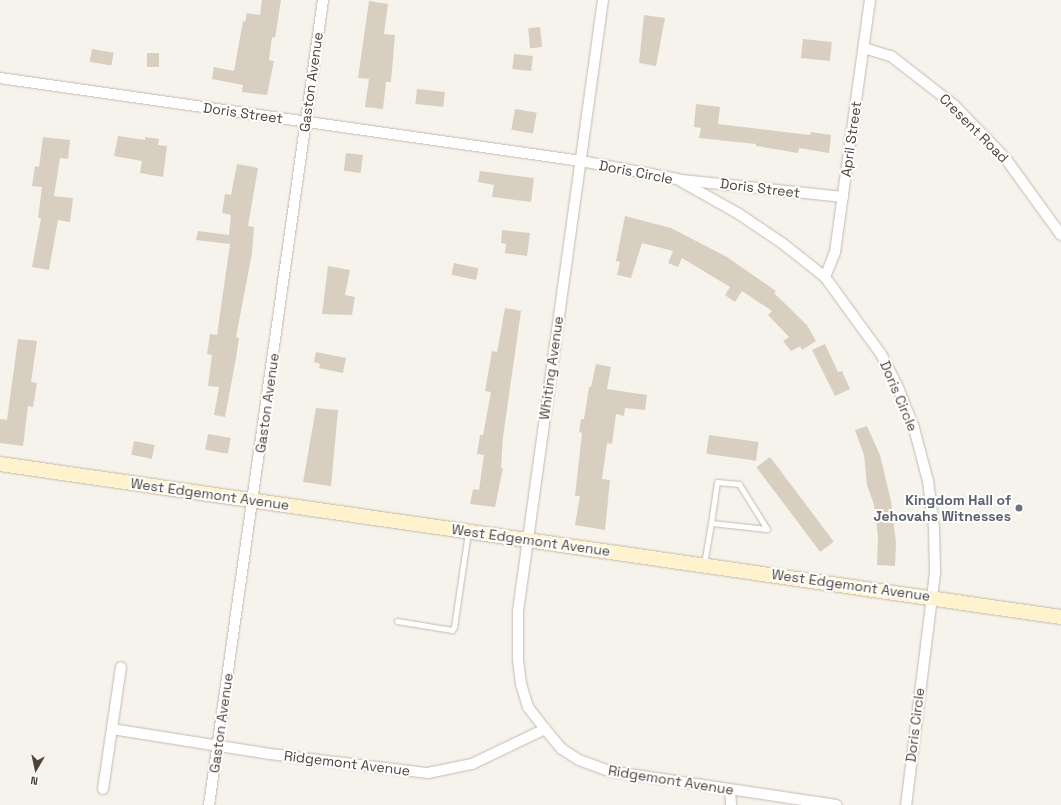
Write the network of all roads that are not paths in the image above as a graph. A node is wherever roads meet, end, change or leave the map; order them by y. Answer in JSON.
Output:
{"nodes":[{"id":1,"x":323,"y":0,"type":"edge"},
{"id":2,"x":603,"y":0,"type":"edge"},
{"id":3,"x":870,"y":0,"type":"edge"},
{"id":4,"x":864,"y":48,"type":"junction"},
{"id":5,"x":0,"y":78,"type":"edge"},
{"id":6,"x":306,"y":122,"type":"junction"},
{"id":7,"x":581,"y":161,"type":"junction"},
{"id":8,"x":677,"y":179,"type":"junction"},
{"id":9,"x":843,"y":197,"type":"junction"},
{"id":10,"x":1061,"y":235,"type":"edge"},
{"id":11,"x":825,"y":277,"type":"junction"},
{"id":12,"x":0,"y":464,"type":"edge"},
{"id":13,"x":253,"y":500,"type":"junction"},
{"id":14,"x":711,"y":523,"type":"junction"},
{"id":15,"x":468,"y":531,"type":"junction"},
{"id":16,"x":527,"y":539,"type":"junction"},
{"id":17,"x":704,"y":564,"type":"junction"},
{"id":18,"x":932,"y":597,"type":"junction"},
{"id":19,"x":1061,"y":617,"type":"edge"},
{"id":20,"x":398,"y":621,"type":"dead end"},
{"id":21,"x":121,"y":667,"type":"dead end"},
{"id":22,"x":112,"y":729,"type":"junction"},
{"id":23,"x":545,"y":729,"type":"junction"},
{"id":24,"x":218,"y":744,"type":"junction"},
{"id":25,"x":103,"y":789,"type":"dead end"},
{"id":26,"x":730,"y":790,"type":"junction"},
{"id":27,"x":209,"y":805,"type":"edge"},
{"id":28,"x":731,"y":805,"type":"edge"},
{"id":29,"x":836,"y":805,"type":"edge"},
{"id":30,"x":906,"y":805,"type":"edge"}],
"edges":[{"from":1,"to":6,"type":"street","name":"Gaston Avenue"},
{"from":2,"to":7,"type":"street","name":"Whiting Avenue"},
{"from":3,"to":4,"type":"street","name":"April Street"},
{"from":4,"to":9,"type":"street","name":"April Street"},
{"from":4,"to":10,"type":"street","name":"Cresent Road"},
{"from":5,"to":6,"type":"street","name":"Doris Street"},
{"from":6,"to":7,"type":"street","name":"Doris Street"},
{"from":6,"to":13,"type":"street","name":"Gaston Avenue"},
{"from":7,"to":8,"type":"street","name":"Doris Circle"},
{"from":7,"to":16,"type":"street","name":"Whiting Avenue"},
{"from":8,"to":9,"type":"street","name":"Doris Street"},
{"from":8,"to":11,"type":"street","name":"Doris Circle"},
{"from":9,"to":11,"type":"street","name":"April Street"},
{"from":11,"to":18,"type":"street","name":"Doris Circle"},
{"from":12,"to":13,"type":"street","name":"West Edgemont Avenue"},
{"from":13,"to":15,"type":"street","name":"West Edgemont Avenue"},
{"from":13,"to":24,"type":"street","name":"Gaston Avenue"},
{"from":14,"to":14,"type":"lane"},
{"from":14,"to":17,"type":"lane"},
{"from":15,"to":16,"type":"street","name":"West Edgemont Avenue"},
{"from":15,"to":20,"type":"lane"},
{"from":16,"to":17,"type":"street","name":"West Edgemont Avenue"},
{"from":16,"to":23,"type":"street","name":"Whiting Avenue"},
{"from":17,"to":18,"type":"street","name":"West Edgemont Avenue"},
{"from":18,"to":19,"type":"street","name":"West Edgemont Avenue"},
{"from":18,"to":30,"type":"street","name":"Doris Circle"},
{"from":21,"to":22,"type":"street"},
{"from":22,"to":24,"type":"street","name":"Ridgemont Avenue"},
{"from":22,"to":25,"type":"street"},
{"from":23,"to":24,"type":"street","name":"Ridgemont Avenue"},
{"from":23,"to":26,"type":"street","name":"Ridgemont Avenue"},
{"from":24,"to":27,"type":"street","name":"Gaston Avenue"},
{"from":26,"to":28,"type":"street"},
{"from":26,"to":29,"type":"street","name":"Ridgemont Avenue"}]}
